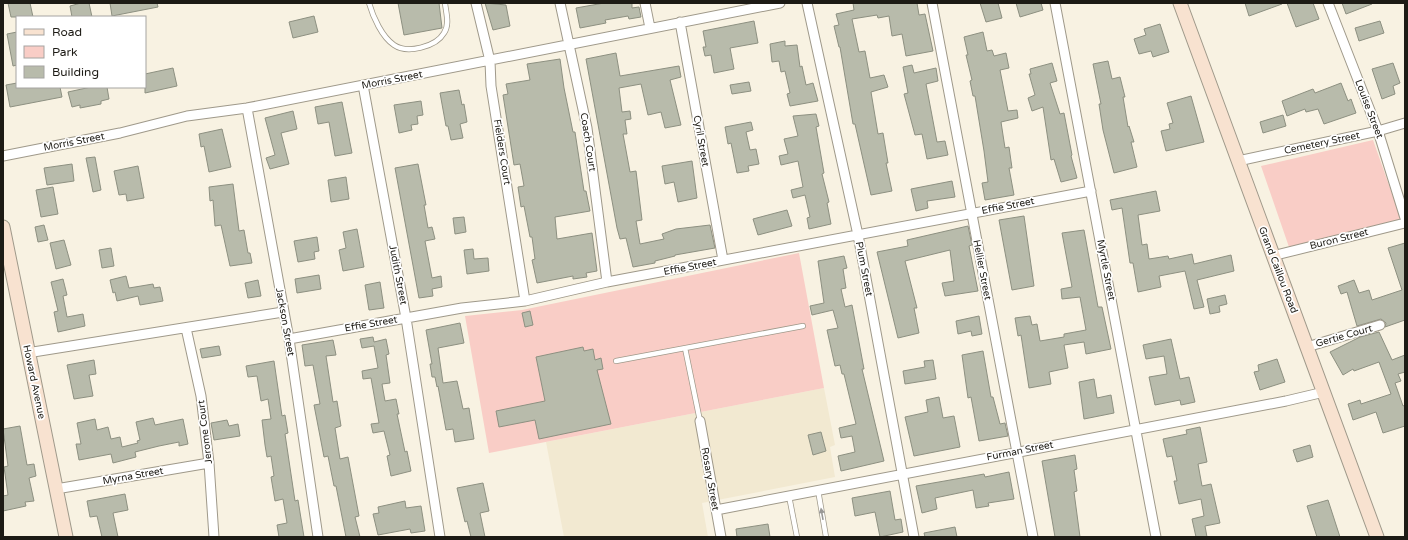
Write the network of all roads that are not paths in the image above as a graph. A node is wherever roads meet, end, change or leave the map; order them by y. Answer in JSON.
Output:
{"nodes":[{"id":1,"x":369,"y":3,"type":"edge"},
{"id":2,"x":445,"y":3,"type":"edge"},
{"id":3,"x":476,"y":3,"type":"edge"},
{"id":4,"x":560,"y":3,"type":"edge"},
{"id":5,"x":645,"y":3,"type":"edge"},
{"id":6,"x":780,"y":3,"type":"edge"},
{"id":7,"x":807,"y":3,"type":"edge"},
{"id":8,"x":932,"y":3,"type":"edge"},
{"id":9,"x":1055,"y":3,"type":"edge"},
{"id":10,"x":1180,"y":3,"type":"edge"},
{"id":11,"x":1328,"y":3,"type":"edge"},
{"id":12,"x":732,"y":7,"type":"edge"},
{"id":13,"x":680,"y":22,"type":"junction"},
{"id":14,"x":650,"y":28,"type":"junction"},
{"id":15,"x":570,"y":45,"type":"junction"},
{"id":16,"x":490,"y":61,"type":"junction"},
{"id":17,"x":362,"y":85,"type":"junction"},
{"id":18,"x":247,"y":108,"type":"junction"},
{"id":19,"x":1405,"y":123,"type":"edge"},
{"id":20,"x":1378,"y":131,"type":"junction"},
{"id":21,"x":3,"y":156,"type":"edge"},
{"id":22,"x":1238,"y":161,"type":"junction"},
{"id":23,"x":1091,"y":190,"type":"junction"},
{"id":24,"x":971,"y":213,"type":"junction"},
{"id":25,"x":1405,"y":218,"type":"edge"},
{"id":26,"x":1405,"y":223,"type":"edge"},
{"id":27,"x":3,"y":227,"type":"edge"},
{"id":28,"x":858,"y":235,"type":"junction"},
{"id":29,"x":1272,"y":256,"type":"junction"},
{"id":30,"x":723,"y":260,"type":"junction"},
{"id":31,"x":607,"y":282,"type":"junction"},
{"id":32,"x":526,"y":301,"type":"junction"},
{"id":33,"x":283,"y":312,"type":"junction"},
{"id":34,"x":406,"y":318,"type":"junction"},
{"id":35,"x":1380,"y":325,"type":"dead end"},
{"id":36,"x":803,"y":326,"type":"dead end"},
{"id":37,"x":186,"y":328,"type":"junction"},
{"id":38,"x":289,"y":339,"type":"junction"},
{"id":39,"x":1307,"y":346,"type":"junction"},
{"id":40,"x":685,"y":348,"type":"junction"},
{"id":41,"x":27,"y":353,"type":"junction"},
{"id":42,"x":616,"y":362,"type":"dead end"},
{"id":43,"x":1324,"y":392,"type":"junction"},
{"id":44,"x":700,"y":421,"type":"joint"},
{"id":45,"x":1136,"y":429,"type":"junction"},
{"id":46,"x":1017,"y":452,"type":"junction"},
{"id":47,"x":210,"y":463,"type":"junction"},
{"id":48,"x":902,"y":474,"type":"junction"},
{"id":49,"x":56,"y":489,"type":"junction"},
{"id":50,"x":818,"y":490,"type":"junction"},
{"id":51,"x":790,"y":496,"type":"junction"},
{"id":52,"x":716,"y":510,"type":"junction"},
{"id":53,"x":66,"y":537,"type":"edge"},
{"id":54,"x":214,"y":537,"type":"edge"},
{"id":55,"x":318,"y":537,"type":"edge"},
{"id":56,"x":440,"y":537,"type":"edge"},
{"id":57,"x":721,"y":537,"type":"edge"},
{"id":58,"x":797,"y":537,"type":"edge"},
{"id":59,"x":826,"y":537,"type":"edge"},
{"id":60,"x":914,"y":537,"type":"edge"},
{"id":61,"x":1033,"y":537,"type":"edge"},
{"id":62,"x":1156,"y":537,"type":"edge"},
{"id":63,"x":1377,"y":537,"type":"edge"}],
"edges":[{"from":1,"to":2,"type":"lane"},
{"from":3,"to":16,"type":"street","name":"Fielders Court"},
{"from":4,"to":15,"type":"street","name":"Coach Court"},
{"from":5,"to":14,"type":"street"},
{"from":6,"to":12,"type":"street","name":"Morris Street"},
{"from":7,"to":28,"type":"street","name":"Plum Street"},
{"from":8,"to":24,"type":"street","name":"Hellier Street"},
{"from":9,"to":23,"type":"street","name":"Myrtle Street"},
{"from":10,"to":22,"type":"main road","name":"Grand Caillou Road"},
{"from":11,"to":20,"type":"street","name":"Louise Street"},
{"from":12,"to":13,"type":"street","name":"Morris Street"},
{"from":13,"to":14,"type":"street","name":"Morris Street"},
{"from":13,"to":30,"type":"street","name":"Cyril Street"},
{"from":14,"to":15,"type":"street","name":"Morris Street"},
{"from":15,"to":16,"type":"street","name":"Morris Street"},
{"from":15,"to":31,"type":"street","name":"Coach Court"},
{"from":16,"to":17,"type":"street","name":"Morris Street"},
{"from":16,"to":32,"type":"street","name":"Fielders Court"},
{"from":17,"to":18,"type":"street","name":"Morris Street"},
{"from":17,"to":34,"type":"street","name":"Judith Street"},
{"from":18,"to":21,"type":"street","name":"Morris Street"},
{"from":18,"to":33,"type":"street","name":"Jackson Street"},
{"from":19,"to":20,"type":"street","name":"Cemetery Street"},
{"from":20,"to":22,"type":"street","name":"Cemetery Street"},
{"from":20,"to":25,"type":"street","name":"Louise Street"},
{"from":22,"to":29,"type":"main road","name":"Grand Caillou Road"},
{"from":23,"to":24,"type":"street","name":"Effie Street"},
{"from":23,"to":45,"type":"street","name":"Myrtle Street"},
{"from":24,"to":28,"type":"street","name":"Effie Street"},
{"from":24,"to":46,"type":"street","name":"Hellier Street"},
{"from":26,"to":29,"type":"street","name":"Buron Street"},
{"from":27,"to":41,"type":"main road","name":"Howard Avenue"},
{"from":28,"to":30,"type":"street","name":"Effie Street"},
{"from":28,"to":48,"type":"street","name":"Plum Street"},
{"from":29,"to":39,"type":"main road","name":"Grand Caillou Road"},
{"from":30,"to":31,"type":"street","name":"Effie Street"},
{"from":31,"to":32,"type":"street","name":"Effie Street"},
{"from":32,"to":34,"type":"street","name":"Effie Street"},
{"from":33,"to":37,"type":"street"},
{"from":33,"to":38,"type":"street","name":"Jackson Street"},
{"from":34,"to":38,"type":"street","name":"Effie Street"},
{"from":34,"to":56,"type":"street","name":"Judith Street"},
{"from":35,"to":39,"type":"street","name":"Gertie Court"},
{"from":36,"to":40,"type":"lane"},
{"from":37,"to":41,"type":"street"},
{"from":37,"to":47,"type":"street","name":"Jerome Court"},
{"from":38,"to":55,"type":"street","name":"Jackson Street"},
{"from":39,"to":43,"type":"main road","name":"Grand Caillou Road"},
{"from":40,"to":42,"type":"lane"},
{"from":40,"to":44,"type":"lane"},
{"from":41,"to":49,"type":"main road","name":"Howard Avenue"},
{"from":43,"to":45,"type":"street","name":"Furman Street"},
{"from":43,"to":63,"type":"main road","name":"Grand Caillou Road"},
{"from":44,"to":52,"type":"street","name":"Rosary Street"},
{"from":45,"to":46,"type":"street","name":"Furman Street"},
{"from":45,"to":62,"type":"street","name":"Myrtle Street"},
{"from":46,"to":48,"type":"street","name":"Furman Street"},
{"from":46,"to":61,"type":"street","name":"Hellier Street"},
{"from":47,"to":49,"type":"street","name":"Myrna Street"},
{"from":47,"to":54,"type":"street","name":"Jerome Court"},
{"from":48,"to":50,"type":"street","name":"Furman Street"},
{"from":48,"to":60,"type":"street","name":"Plum Street"},
{"from":49,"to":53,"type":"main road","name":"Howard Avenue"},
{"from":50,"to":51,"type":"street","name":"Furman Street"},
{"from":59,"to":50,"type":"lane","one_way":true},
{"from":51,"to":52,"type":"street","name":"Furman Street"},
{"from":51,"to":58,"type":"lane"},
{"from":52,"to":57,"type":"street","name":"Rosary Street"}]}
